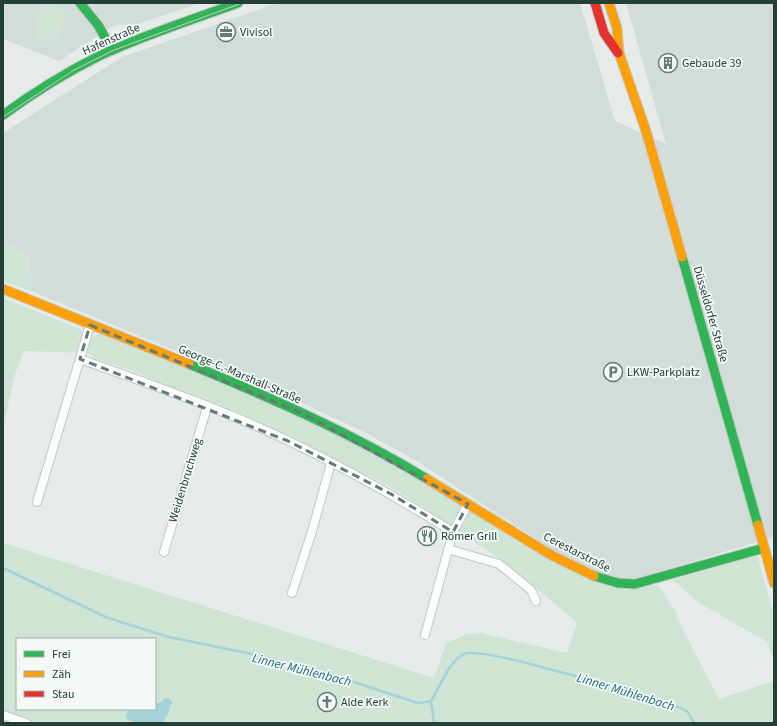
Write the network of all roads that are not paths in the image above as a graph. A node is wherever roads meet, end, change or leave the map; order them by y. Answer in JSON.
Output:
{"nodes":[{"id":1,"x":80,"y":3,"type":"edge"},
{"id":2,"x":238,"y":3,"type":"edge"},
{"id":3,"x":595,"y":3,"type":"edge"},
{"id":4,"x":609,"y":3,"type":"edge"},
{"id":5,"x":112,"y":50,"type":"junction"},
{"id":6,"x":619,"y":53,"type":"junction"},
{"id":7,"x":3,"y":115,"type":"edge"},
{"id":8,"x":3,"y":289,"type":"edge"},
{"id":9,"x":90,"y":325,"type":"junction"},
{"id":10,"x":80,"y":359,"type":"junction"},
{"id":11,"x":207,"y":407,"type":"junction"},
{"id":12,"x":331,"y":463,"type":"junction"},
{"id":13,"x":459,"y":498,"type":"joint"},
{"id":14,"x":37,"y":502,"type":"dead end"},
{"id":15,"x":468,"y":504,"type":"junction"},
{"id":16,"x":453,"y":532,"type":"junction"},
{"id":17,"x":764,"y":548,"type":"junction"},
{"id":18,"x":448,"y":549,"type":"junction"},
{"id":19,"x":164,"y":552,"type":"dead end"},
{"id":20,"x":774,"y":583,"type":"edge"},
{"id":21,"x":292,"y":593,"type":"dead end"},
{"id":22,"x":536,"y":601,"type":"dead end"},
{"id":23,"x":424,"y":635,"type":"dead end"},
{"id":24,"x":3,"y":714,"type":"edge"},
{"id":25,"x":26,"y":723,"type":"edge"}],
"edges":[{"from":1,"to":5,"type":"main road"},
{"from":2,"to":5,"type":"main road","name":"Hafenstraße"},
{"from":3,"to":6,"type":"main road","name":"Düsseldorfer Straße"},
{"from":4,"to":6,"type":"main road","name":"Düsseldorfer Straße"},
{"from":5,"to":7,"type":"main road","name":"Hafenstraße"},
{"from":6,"to":17,"type":"main road","name":"Düsseldorfer Straße"},
{"from":8,"to":9,"type":"main road","name":"George-C.-Marshall-Straße"},
{"from":9,"to":10,"type":"street"},
{"from":9,"to":13,"type":"main road","name":"George-C.-Marshall-Straße"},
{"from":10,"to":11,"type":"street"},
{"from":10,"to":14,"type":"street"},
{"from":11,"to":12,"type":"street"},
{"from":11,"to":19,"type":"street","name":"Weidenbruchweg"},
{"from":12,"to":16,"type":"street"},
{"from":12,"to":21,"type":"street"},
{"from":13,"to":15,"type":"main road","name":"Cerestarstraße"},
{"from":15,"to":16,"type":"street"},
{"from":15,"to":17,"type":"main road","name":"Cerestarstraße"},
{"from":16,"to":18,"type":"street"},
{"from":17,"to":20,"type":"main road","name":"Düsseldorfer Straße"},
{"from":18,"to":22,"type":"street"},
{"from":18,"to":23,"type":"street"},
{"from":24,"to":25,"type":"street"}]}
